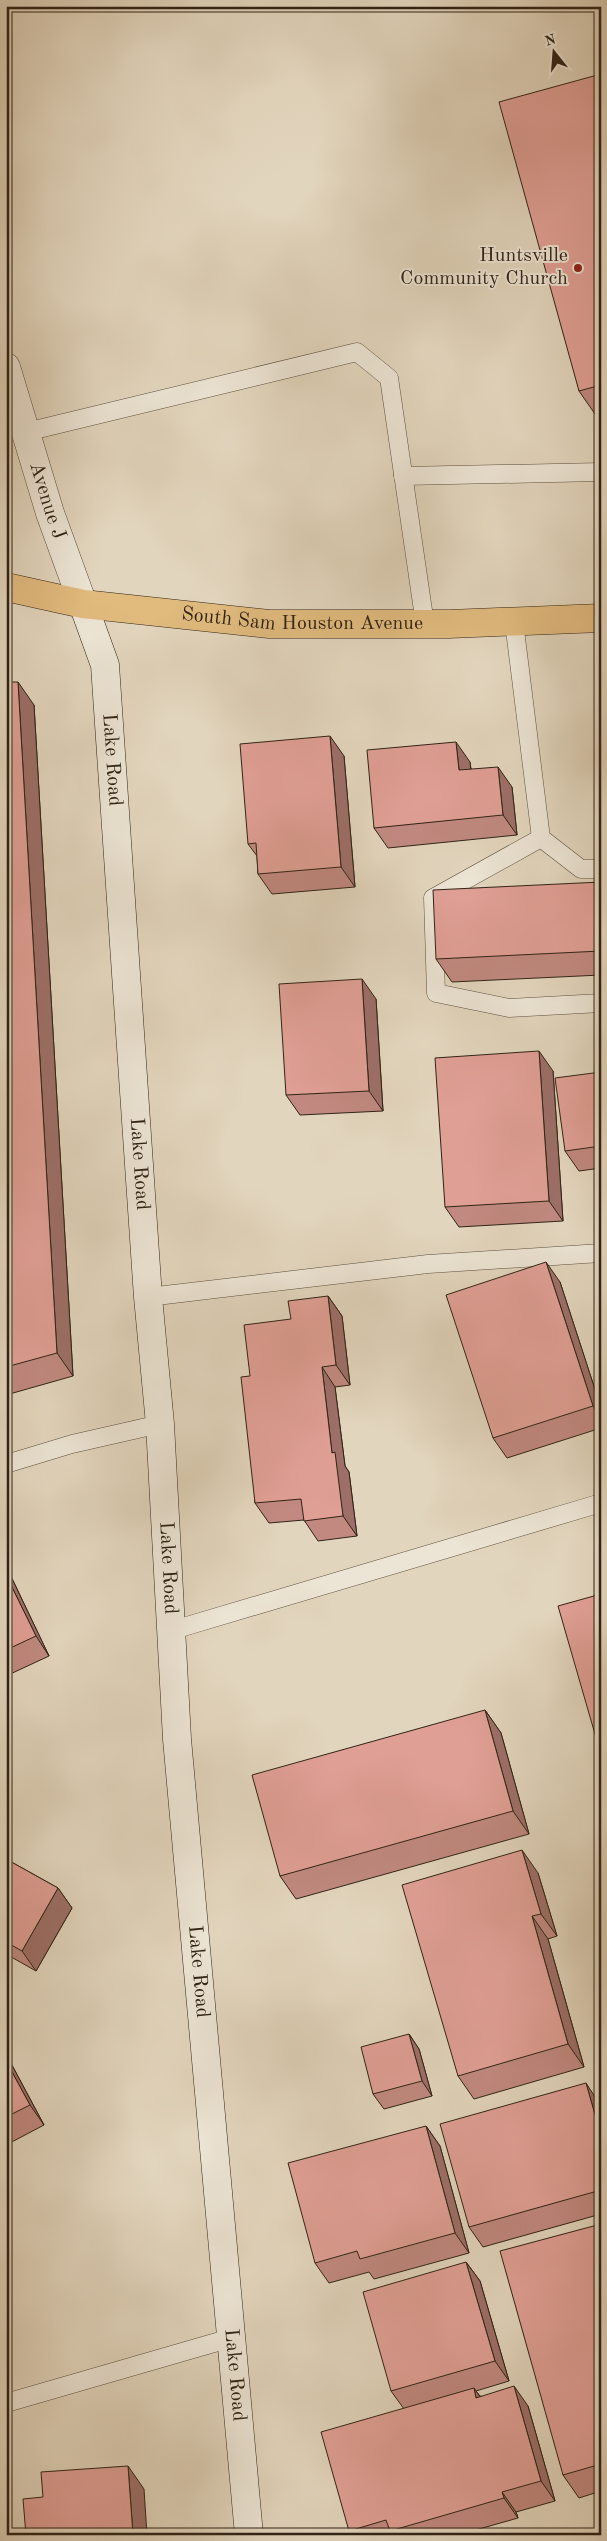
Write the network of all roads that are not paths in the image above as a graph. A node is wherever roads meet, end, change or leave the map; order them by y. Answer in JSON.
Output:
{"nodes":[{"id":1,"x":6,"y":367,"type":"edge"},
{"id":2,"x":26,"y":432,"type":"junction"},
{"id":3,"x":601,"y":472,"type":"edge"},
{"id":4,"x":403,"y":476,"type":"junction"},
{"id":5,"x":6,"y":587,"type":"edge"},
{"id":6,"x":83,"y":604,"type":"junction"},
{"id":7,"x":601,"y":618,"type":"edge"},
{"id":8,"x":514,"y":622,"type":"junction"},
{"id":9,"x":425,"y":624,"type":"junction"},
{"id":10,"x":541,"y":838,"type":"junction"},
{"id":11,"x":601,"y":869,"type":"edge"},
{"id":12,"x":601,"y":1003,"type":"edge"},
{"id":13,"x":601,"y":1253,"type":"edge"},
{"id":14,"x":148,"y":1297,"type":"junction"},
{"id":15,"x":160,"y":1424,"type":"junction"},
{"id":16,"x":6,"y":1464,"type":"edge"},
{"id":17,"x":601,"y":1503,"type":"edge"},
{"id":18,"x":170,"y":1631,"type":"junction"},
{"id":19,"x":231,"y":2338,"type":"junction"},
{"id":20,"x":6,"y":2403,"type":"edge"},
{"id":21,"x":249,"y":2535,"type":"edge"}],
"edges":[{"from":1,"to":2,"type":"street","name":"Avenue J"},
{"from":2,"to":4,"type":"lane"},
{"from":2,"to":6,"type":"street","name":"Avenue J"},
{"from":3,"to":4,"type":"lane"},
{"from":4,"to":9,"type":"lane"},
{"from":5,"to":6,"type":"main road","name":"South Sam Houston Avenue"},
{"from":6,"to":9,"type":"main road","name":"South Sam Houston Avenue"},
{"from":6,"to":14,"type":"street","name":"Lake Road"},
{"from":7,"to":8,"type":"main road","name":"South Sam Houston Avenue"},
{"from":8,"to":9,"type":"main road","name":"South Sam Houston Avenue"},
{"from":8,"to":10,"type":"lane"},
{"from":10,"to":11,"type":"lane"},
{"from":10,"to":12,"type":"lane"},
{"from":13,"to":14,"type":"lane"},
{"from":14,"to":15,"type":"street","name":"Lake Road"},
{"from":15,"to":16,"type":"lane"},
{"from":15,"to":18,"type":"street","name":"Lake Road"},
{"from":17,"to":18,"type":"lane"},
{"from":18,"to":19,"type":"street","name":"Lake Road"},
{"from":19,"to":20,"type":"lane"},
{"from":19,"to":21,"type":"street","name":"Lake Road"}]}
